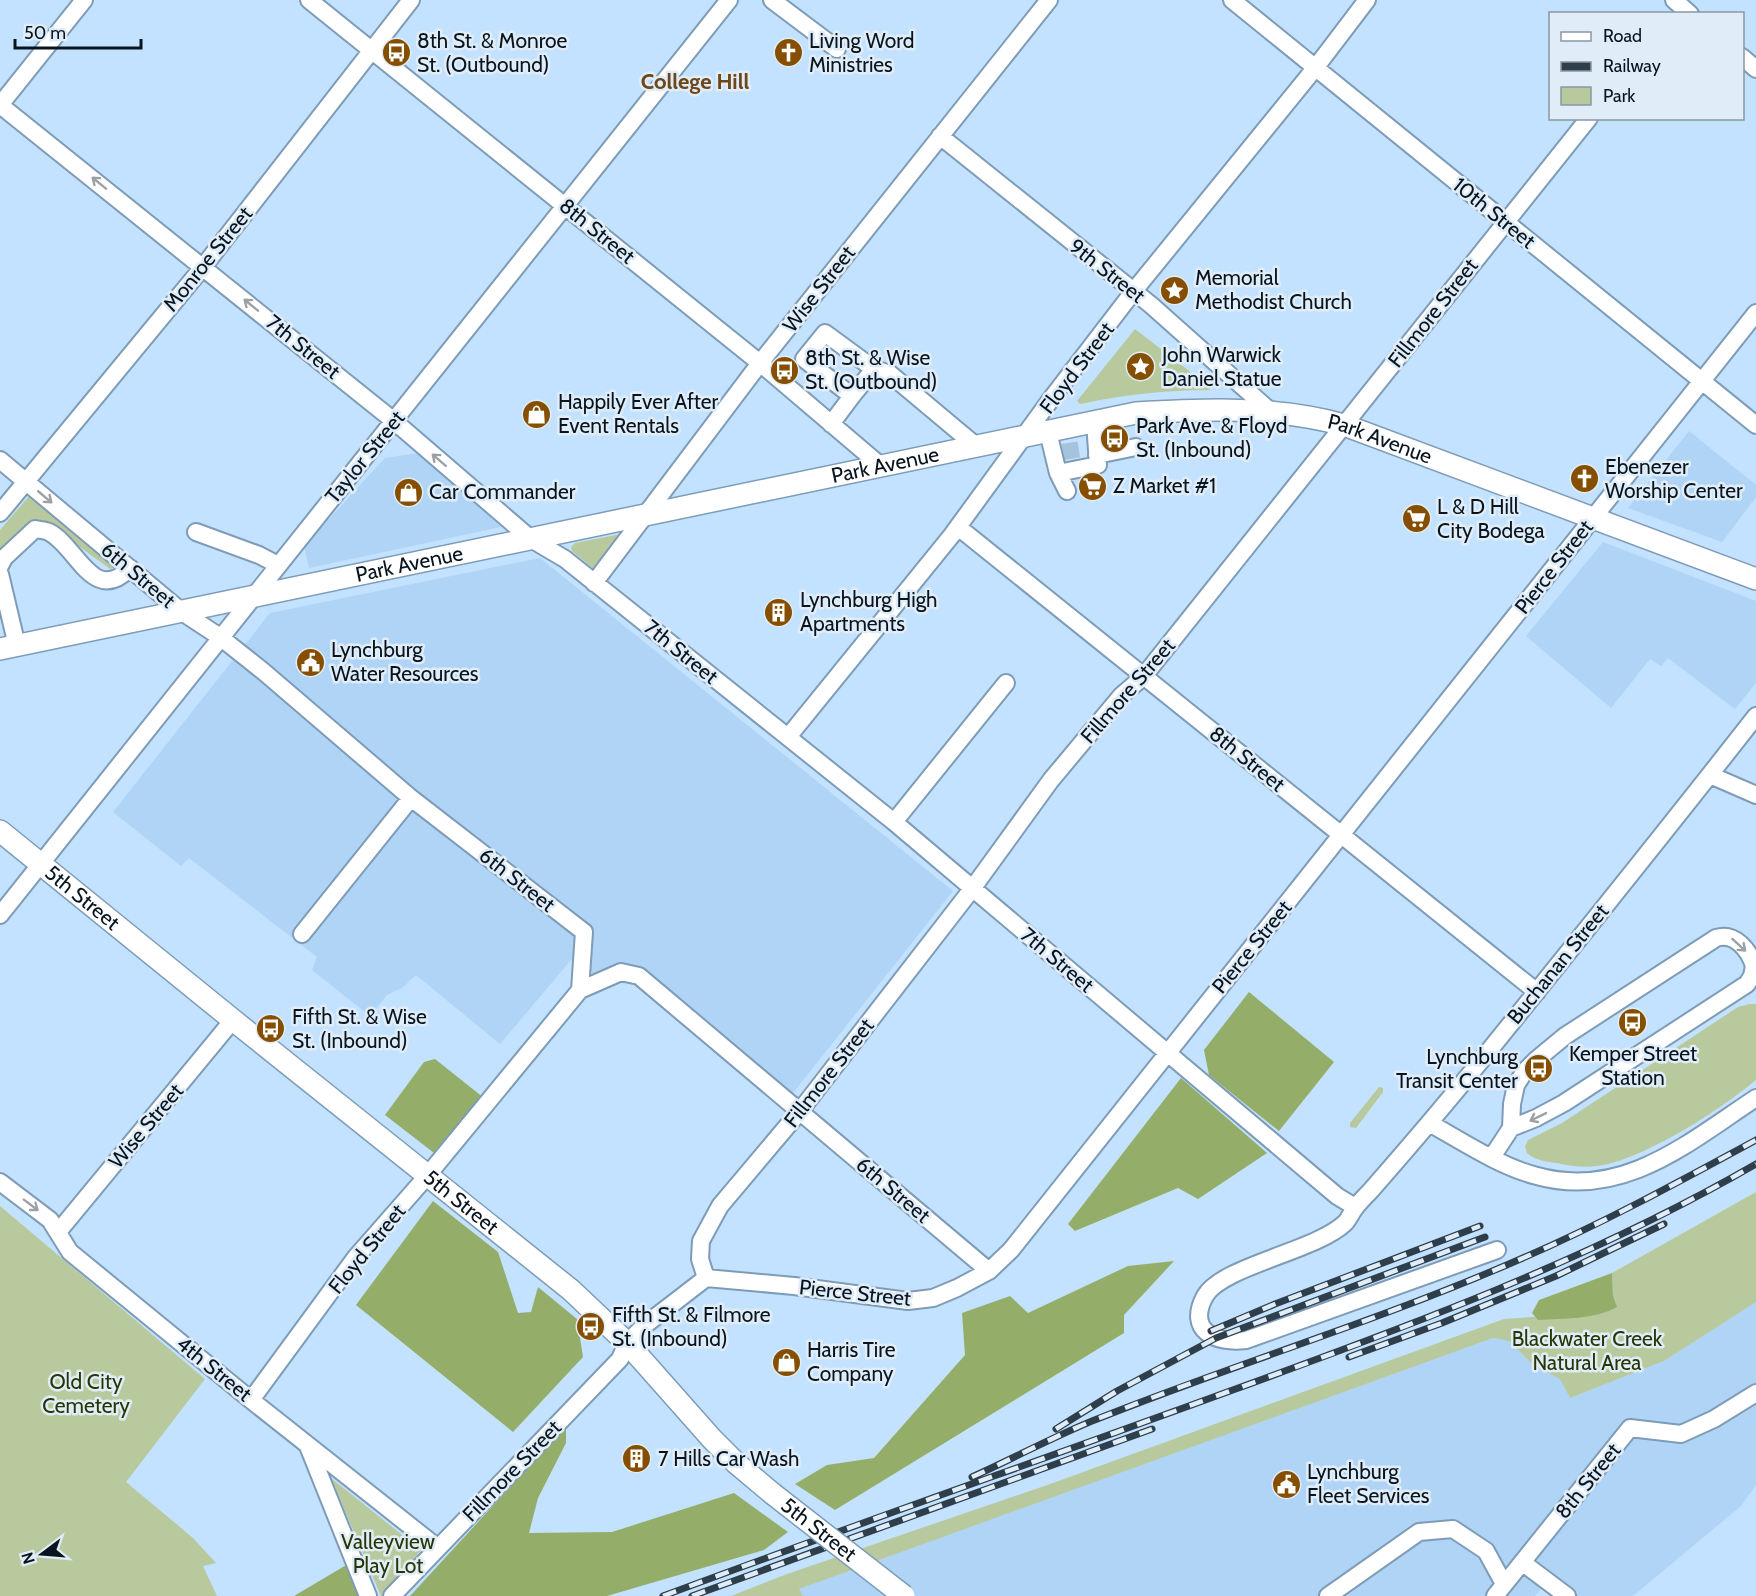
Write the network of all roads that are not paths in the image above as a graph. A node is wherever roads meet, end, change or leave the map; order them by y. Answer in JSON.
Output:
{"nodes":[{"id":1,"x":84,"y":0,"type":"edge"},
{"id":2,"x":309,"y":0,"type":"edge"},
{"id":3,"x":411,"y":0,"type":"edge"},
{"id":4,"x":729,"y":0,"type":"edge"},
{"id":5,"x":772,"y":0,"type":"edge"},
{"id":6,"x":1049,"y":0,"type":"edge"},
{"id":7,"x":1232,"y":0,"type":"edge"},
{"id":8,"x":1367,"y":0,"type":"edge"},
{"id":9,"x":837,"y":49,"type":"dead end"},
{"id":10,"x":372,"y":50,"type":"junction"},
{"id":11,"x":1744,"y":58,"type":"edge"},
{"id":12,"x":1316,"y":67,"type":"junction"},
{"id":13,"x":1756,"y":69,"type":"edge"},
{"id":14,"x":0,"y":105,"type":"edge"},
{"id":15,"x":1587,"y":120,"type":"edge"},
{"id":16,"x":940,"y":136,"type":"junction"},
{"id":17,"x":565,"y":205,"type":"junction"},
{"id":18,"x":1505,"y":222,"type":"junction"},
{"id":19,"x":203,"y":267,"type":"junction"},
{"id":20,"x":1134,"y":292,"type":"junction"},
{"id":21,"x":1756,"y":313,"type":"edge"},
{"id":22,"x":760,"y":363,"type":"junction"},
{"id":23,"x":874,"y":369,"type":"junction"},
{"id":24,"x":1701,"y":380,"type":"junction"},
{"id":25,"x":852,"y":396,"type":"junction"},
{"id":26,"x":1270,"y":411,"type":"junction"},
{"id":27,"x":394,"y":421,"type":"junction"},
{"id":28,"x":1095,"y":422,"type":"junction"},
{"id":29,"x":831,"y":424,"type":"junction"},
{"id":30,"x":1344,"y":425,"type":"junction"},
{"id":31,"x":1756,"y":425,"type":"edge"},
{"id":32,"x":1048,"y":432,"type":"junction"},
{"id":33,"x":1025,"y":438,"type":"junction"},
{"id":34,"x":976,"y":446,"type":"junction"},
{"id":35,"x":1136,"y":447,"type":"dead end"},
{"id":36,"x":1092,"y":450,"type":"junction"},
{"id":37,"x":0,"y":460,"type":"edge"},
{"id":38,"x":881,"y":466,"type":"junction"},
{"id":39,"x":1058,"y":473,"type":"junction"},
{"id":40,"x":26,"y":482,"type":"junction"},
{"id":41,"x":1067,"y":491,"type":"dead end"},
{"id":42,"x":0,"y":513,"type":"edge"},
{"id":43,"x":644,"y":516,"type":"junction"},
{"id":44,"x":1593,"y":517,"type":"junction"},
{"id":45,"x":958,"y":527,"type":"junction"},
{"id":46,"x":196,"y":532,"type":"dead end"},
{"id":47,"x":531,"y":539,"type":"junction"},
{"id":48,"x":278,"y":565,"type":"junction"},
{"id":49,"x":0,"y":566,"type":"edge"},
{"id":50,"x":130,"y":568,"type":"junction"},
{"id":51,"x":0,"y":574,"type":"edge"},
{"id":52,"x":1756,"y":579,"type":"edge"},
{"id":53,"x":594,"y":583,"type":"junction"},
{"id":54,"x":253,"y":596,"type":"junction"},
{"id":55,"x":182,"y":612,"type":"junction"},
{"id":56,"x":220,"y":638,"type":"junction"},
{"id":57,"x":9,"y":647,"type":"edge"},
{"id":58,"x":1143,"y":677,"type":"junction"},
{"id":59,"x":1006,"y":683,"type":"dead end"},
{"id":60,"x":1756,"y":716,"type":"edge"},
{"id":61,"x":788,"y":737,"type":"junction"},
{"id":62,"x":1710,"y":776,"type":"junction"},
{"id":63,"x":1756,"y":795,"type":"edge"},
{"id":64,"x":411,"y":798,"type":"junction"},
{"id":65,"x":894,"y":822,"type":"junction"},
{"id":66,"x":0,"y":831,"type":"edge"},
{"id":67,"x":1341,"y":835,"type":"junction"},
{"id":68,"x":41,"y":865,"type":"junction"},
{"id":69,"x":972,"y":889,"type":"junction"},
{"id":70,"x":0,"y":915,"type":"edge"},
{"id":71,"x":302,"y":934,"type":"dead end"},
{"id":72,"x":1754,"y":977,"type":"edge"},
{"id":73,"x":580,"y":990,"type":"junction"},
{"id":74,"x":1537,"y":992,"type":"junction"},
{"id":75,"x":233,"y":1020,"type":"junction"},
{"id":76,"x":1168,"y":1053,"type":"junction"},
{"id":77,"x":1756,"y":1098,"type":"edge"},
{"id":78,"x":800,"y":1111,"type":"junction"},
{"id":79,"x":1431,"y":1124,"type":"junction"},
{"id":80,"x":1511,"y":1128,"type":"junction"},
{"id":81,"x":1492,"y":1157,"type":"junction"},
{"id":82,"x":428,"y":1176,"type":"junction"},
{"id":83,"x":0,"y":1182,"type":"edge"},
{"id":84,"x":1355,"y":1207,"type":"junction"},
{"id":85,"x":58,"y":1232,"type":"junction"},
{"id":86,"x":1497,"y":1250,"type":"dead end"},
{"id":87,"x":989,"y":1271,"type":"junction"},
{"id":88,"x":705,"y":1278,"type":"junction"},
{"id":89,"x":627,"y":1343,"type":"junction"},
{"id":90,"x":1756,"y":1394,"type":"edge"},
{"id":91,"x":251,"y":1400,"type":"junction"},
{"id":92,"x":308,"y":1445,"type":"junction"},
{"id":93,"x":438,"y":1548,"type":"junction"},
{"id":94,"x":1523,"y":1563,"type":"junction"},
{"id":95,"x":1500,"y":1590,"type":"edge"},
{"id":96,"x":368,"y":1596,"type":"edge"},
{"id":97,"x":392,"y":1596,"type":"edge"},
{"id":98,"x":904,"y":1596,"type":"edge"},
{"id":99,"x":1328,"y":1596,"type":"edge"},
{"id":100,"x":1567,"y":1596,"type":"edge"}],
"edges":[{"from":1,"to":14,"type":"street"},
{"from":2,"to":10,"type":"street","name":"8th Street"},
{"from":3,"to":10,"type":"street","name":"Monroe Street"},
{"from":4,"to":17,"type":"street","name":"Taylor Street"},
{"from":5,"to":9,"type":"street"},
{"from":6,"to":16,"type":"street","name":"Wise Street"},
{"from":7,"to":12,"type":"street","name":"10th Street"},
{"from":8,"to":12,"type":"street","name":"Floyd Street"},
{"from":10,"to":17,"type":"street","name":"8th Street"},
{"from":10,"to":19,"type":"street","name":"Monroe Street"},
{"from":11,"to":13,"type":"street"},
{"from":12,"to":18,"type":"street","name":"10th Street"},
{"from":12,"to":20,"type":"street","name":"Floyd Street"},
{"from":19,"to":14,"type":"street","name":"7th Street","one_way":true},
{"from":15,"to":18,"type":"street","name":"Fillmore Street"},
{"from":16,"to":20,"type":"street","name":"9th Street"},
{"from":16,"to":22,"type":"street","name":"Wise Street"},
{"from":17,"to":22,"type":"street","name":"8th Street"},
{"from":17,"to":27,"type":"street","name":"Taylor Street"},
{"from":18,"to":24,"type":"street","name":"10th Street"},
{"from":18,"to":30,"type":"street","name":"Fillmore Street"},
{"from":27,"to":19,"type":"street","name":"7th Street","one_way":true},
{"from":19,"to":40,"type":"street","name":"Monroe Street"},
{"from":20,"to":26,"type":"street","name":"9th Street"},
{"from":20,"to":33,"type":"street","name":"Floyd Street"},
{"from":21,"to":24,"type":"street","name":"Pierce Street"},
{"from":22,"to":29,"type":"street","name":"8th Street"},
{"from":22,"to":43,"type":"street","name":"Wise Street"},
{"from":23,"to":25,"type":"street"},
{"from":23,"to":25,"type":"street"},
{"from":23,"to":34,"type":"street"},
{"from":24,"to":31,"type":"street","name":"10th Street"},
{"from":24,"to":44,"type":"street","name":"Pierce Street"},
{"from":25,"to":29,"type":"street"},
{"from":26,"to":28,"type":"main road","name":"Park Avenue"},
{"from":26,"to":30,"type":"main road","name":"Park Avenue"},
{"from":47,"to":27,"type":"street","name":"7th Street","one_way":true},
{"from":27,"to":48,"type":"street","name":"Taylor Street"},
{"from":28,"to":32,"type":"main road","name":"Park Avenue"},
{"from":28,"to":36,"type":"street"},
{"from":29,"to":38,"type":"street","name":"8th Street"},
{"from":30,"to":44,"type":"main road","name":"Park Avenue"},
{"from":30,"to":58,"type":"street","name":"Fillmore Street"},
{"from":32,"to":33,"type":"main road","name":"Park Avenue"},
{"from":32,"to":39,"type":"street"},
{"from":33,"to":34,"type":"main road","name":"Park Avenue"},
{"from":33,"to":45,"type":"street","name":"Floyd Street"},
{"from":34,"to":38,"type":"main road","name":"Park Avenue"},
{"from":35,"to":36,"type":"street"},
{"from":36,"to":39,"type":"street"},
{"from":37,"to":40,"type":"street","name":"6th Street"},
{"from":38,"to":43,"type":"main road","name":"Park Avenue"},
{"from":39,"to":41,"type":"street"},
{"from":40,"to":42,"type":"street","name":"Monroe Street"},
{"from":40,"to":50,"type":"street","name":"6th Street","one_way":true},
{"from":43,"to":47,"type":"main road","name":"Park Avenue"},
{"from":43,"to":53,"type":"street","name":"Wise Street"},
{"from":44,"to":52,"type":"main road","name":"Park Avenue"},
{"from":44,"to":67,"type":"street","name":"Pierce Street"},
{"from":45,"to":58,"type":"street","name":"8th Street"},
{"from":45,"to":61,"type":"street","name":"Floyd Street"},
{"from":46,"to":48,"type":"street"},
{"from":47,"to":53,"type":"street","name":"7th Street"},
{"from":47,"to":54,"type":"main road","name":"Park Avenue"},
{"from":48,"to":54,"type":"street","name":"Taylor Street"},
{"from":49,"to":50,"type":"street"},
{"from":50,"to":55,"type":"street","name":"6th Street"},
{"from":51,"to":57,"type":"street"},
{"from":53,"to":61,"type":"street","name":"7th Street"},
{"from":54,"to":55,"type":"main road","name":"Park Avenue"},
{"from":54,"to":56,"type":"street","name":"Taylor Street"},
{"from":55,"to":56,"type":"street","name":"6th Street"},
{"from":55,"to":57,"type":"main road","name":"Park Avenue"},
{"from":56,"to":64,"type":"street","name":"6th Street"},
{"from":56,"to":68,"type":"street","name":"Taylor Street"},
{"from":58,"to":67,"type":"street","name":"8th Street"},
{"from":58,"to":69,"type":"street","name":"Fillmore Street"},
{"from":59,"to":65,"type":"street"},
{"from":60,"to":62,"type":"street","name":"Buchanan Street"},
{"from":61,"to":65,"type":"street","name":"7th Street"},
{"from":62,"to":63,"type":"street"},
{"from":62,"to":74,"type":"street","name":"Buchanan Street"},
{"from":64,"to":71,"type":"street"},
{"from":64,"to":73,"type":"street","name":"6th Street"},
{"from":65,"to":69,"type":"street","name":"7th Street"},
{"from":66,"to":68,"type":"main road","name":"5th Street"},
{"from":67,"to":74,"type":"street","name":"8th Street"},
{"from":67,"to":76,"type":"street","name":"Pierce Street"},
{"from":68,"to":70,"type":"street","name":"Taylor Street"},
{"from":68,"to":75,"type":"main road","name":"5th Street"},
{"from":69,"to":76,"type":"street","name":"7th Street"},
{"from":69,"to":78,"type":"street","name":"Fillmore Street"},
{"from":72,"to":80,"type":"street","one_way":true},
{"from":80,"to":72,"type":"street","one_way":true},
{"from":73,"to":78,"type":"street","name":"6th Street"},
{"from":73,"to":82,"type":"street","name":"Floyd Street"},
{"from":74,"to":79,"type":"street","name":"Buchanan Street"},
{"from":75,"to":82,"type":"main road","name":"5th Street"},
{"from":75,"to":85,"type":"street","name":"Wise Street"},
{"from":76,"to":84,"type":"street","name":"7th Street"},
{"from":76,"to":87,"type":"street","name":"Pierce Street"},
{"from":77,"to":81,"type":"street"},
{"from":78,"to":87,"type":"street","name":"6th Street"},
{"from":78,"to":88,"type":"street","name":"Fillmore Street"},
{"from":79,"to":81,"type":"street"},
{"from":79,"to":84,"type":"street","name":"Buchanan Street"},
{"from":80,"to":81,"type":"street"},
{"from":82,"to":89,"type":"main road","name":"5th Street"},
{"from":82,"to":91,"type":"street","name":"Floyd Street"},
{"from":83,"to":85,"type":"street","name":"4th Street","one_way":true},
{"from":84,"to":86,"type":"street","name":"Buchanan Street"},
{"from":85,"to":91,"type":"street","name":"4th Street"},
{"from":87,"to":88,"type":"street","name":"Pierce Street"},
{"from":88,"to":89,"type":"street"},
{"from":89,"to":93,"type":"street","name":"Fillmore Street"},
{"from":89,"to":98,"type":"main road","name":"5th Street","bridge":true},
{"from":90,"to":94,"type":"street","name":"8th Street"},
{"from":91,"to":92,"type":"street","name":"4th Street"},
{"from":92,"to":93,"type":"street","name":"4th Street"},
{"from":92,"to":96,"type":"street"},
{"from":93,"to":97,"type":"street","name":"Fillmore Street"},
{"from":94,"to":95,"type":"street","name":"8th Street"},
{"from":94,"to":100,"type":"street"},
{"from":95,"to":99,"type":"street"}]}
